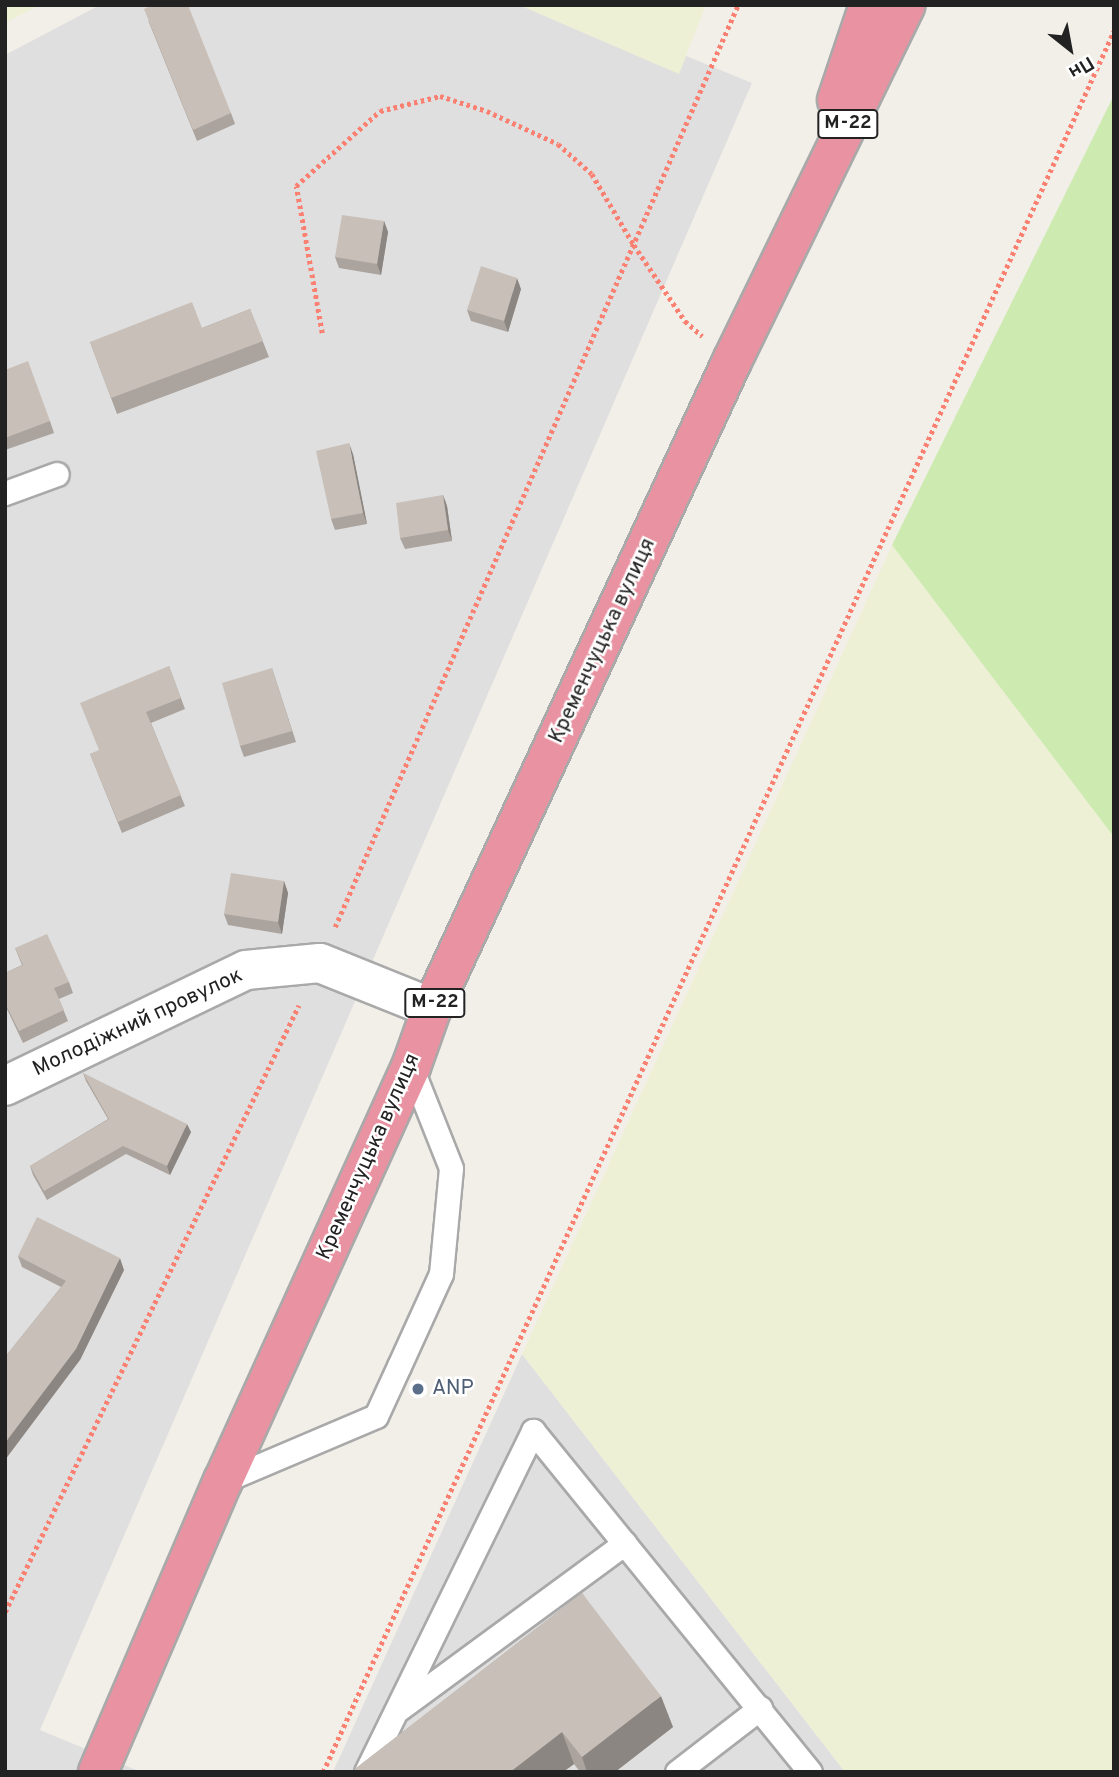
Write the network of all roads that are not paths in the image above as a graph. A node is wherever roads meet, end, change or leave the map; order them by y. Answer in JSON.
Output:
{"nodes":[{"id":1,"x":869,"y":5,"type":"edge"},
{"id":2,"x":906,"y":5,"type":"edge"},
{"id":3,"x":790,"y":242,"type":"junction"},
{"id":4,"x":57,"y":474,"type":"dead end"},
{"id":5,"x":5,"y":493,"type":"edge"},
{"id":6,"x":432,"y":1008,"type":"junction"},
{"id":7,"x":411,"y":1068,"type":"junction"},
{"id":8,"x":5,"y":1086,"type":"edge"},
{"id":9,"x":223,"y":1481,"type":"junction"},
{"id":10,"x":625,"y":1543,"type":"junction"},
{"id":11,"x":760,"y":1709,"type":"junction"},
{"id":12,"x":394,"y":1713,"type":"junction"},
{"id":13,"x":98,"y":1772,"type":"edge"},
{"id":14,"x":366,"y":1772,"type":"edge"},
{"id":15,"x":677,"y":1772,"type":"edge"},
{"id":16,"x":810,"y":1772,"type":"edge"}],
"edges":[{"from":1,"to":3,"type":"highway","number":"М-22"},
{"from":2,"to":3,"type":"highway","number":"М-22"},
{"from":3,"to":6,"type":"highway","name":"Кременчуцька вулиця","number":"М-22"},
{"from":4,"to":5,"type":"lane"},
{"from":6,"to":7,"type":"highway","name":"Кременчуцька вулиця","number":"М-22"},
{"from":6,"to":8,"type":"street","name":"Молодіжний провулок"},
{"from":7,"to":9,"type":"highway","name":"Кременчуцька вулиця","number":"М-22"},
{"from":7,"to":9,"type":"lane"},
{"from":9,"to":13,"type":"highway","name":"Кременчуцька вулиця","number":"М-22"},
{"from":10,"to":11,"type":"lane"},
{"from":10,"to":12,"type":"lane"},
{"from":10,"to":12,"type":"lane"},
{"from":11,"to":15,"type":"lane"},
{"from":11,"to":16,"type":"lane"},
{"from":12,"to":14,"type":"lane"}]}
